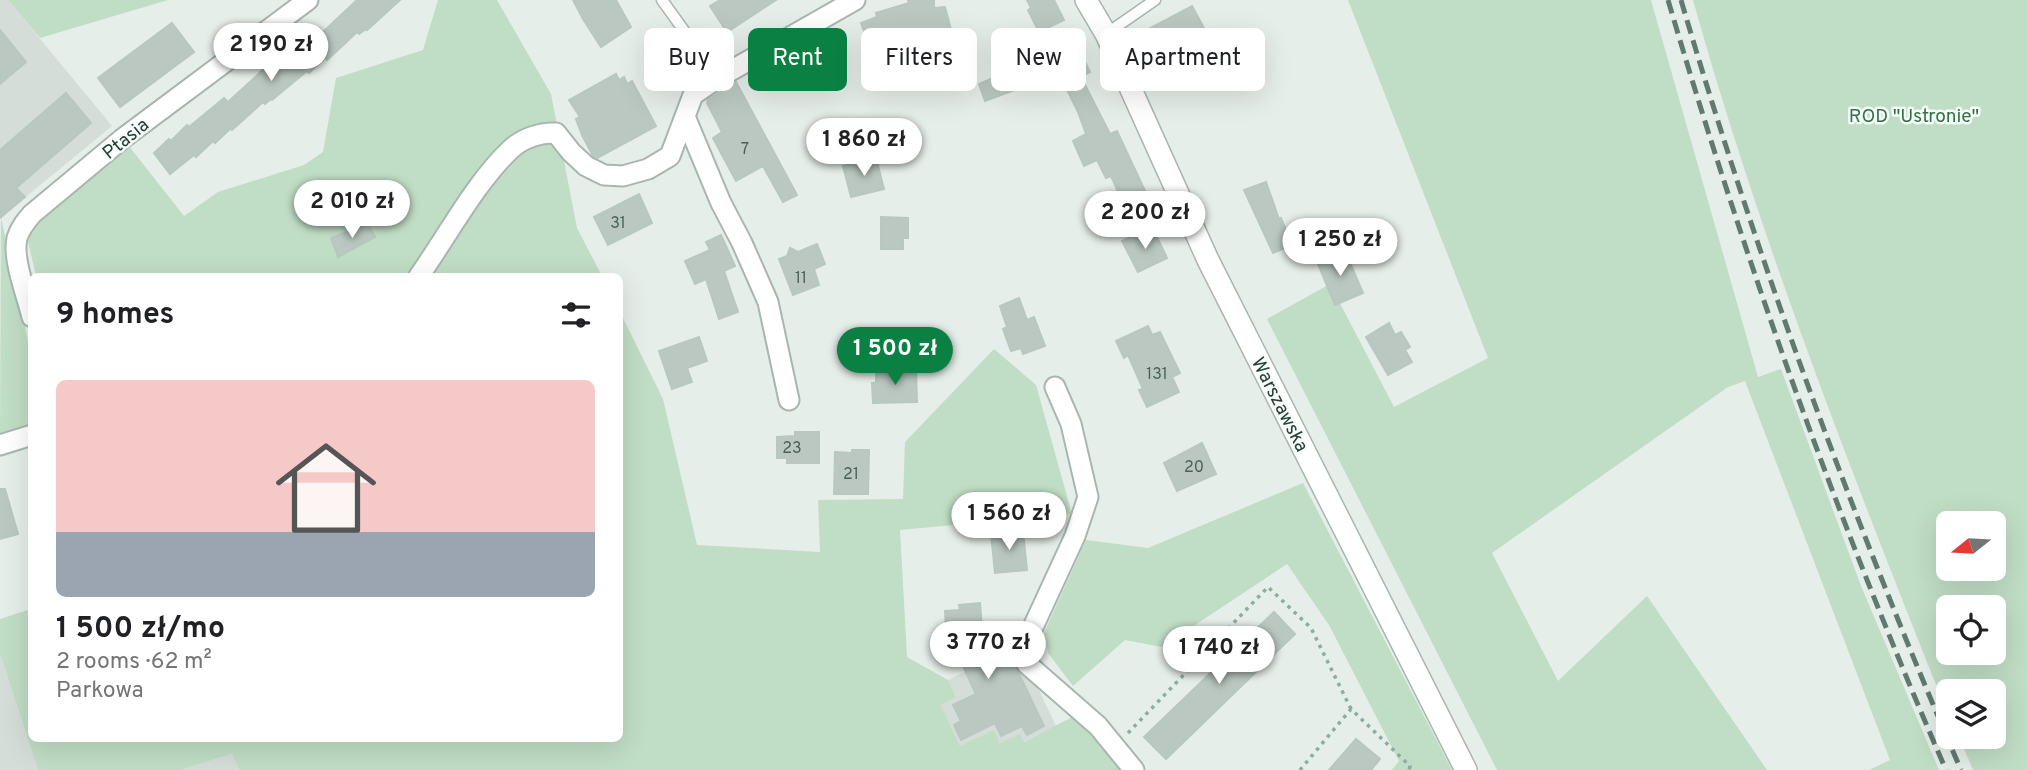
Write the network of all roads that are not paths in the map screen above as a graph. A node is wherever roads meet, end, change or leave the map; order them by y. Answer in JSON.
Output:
{"nodes":[{"id":1,"x":308,"y":0,"type":"edge"},
{"id":2,"x":662,"y":0,"type":"edge"},
{"id":3,"x":855,"y":0,"type":"edge"},
{"id":4,"x":1086,"y":0,"type":"edge"},
{"id":5,"x":1155,"y":0,"type":"edge"},
{"id":6,"x":682,"y":28,"type":"edge"},
{"id":7,"x":1102,"y":28,"type":"edge"},
{"id":8,"x":1115,"y":28,"type":"edge"},
{"id":9,"x":734,"y":69,"type":"edge"},
{"id":10,"x":700,"y":91,"type":"edge"},
{"id":11,"x":1132,"y":91,"type":"edge"},
{"id":12,"x":686,"y":119,"type":"junction"},
{"id":13,"x":421,"y":273,"type":"edge"},
{"id":14,"x":28,"y":300,"type":"edge"},
{"id":15,"x":1055,"y":387,"type":"dead end"},
{"id":16,"x":789,"y":400,"type":"dead end"},
{"id":17,"x":28,"y":436,"type":"edge"},
{"id":18,"x":0,"y":445,"type":"edge"},
{"id":19,"x":1134,"y":770,"type":"edge"},
{"id":20,"x":1466,"y":770,"type":"edge"}],
"edges":[{"from":1,"to":14,"type":"street","name":"Ptasia"},
{"from":2,"to":6,"type":"lane"},
{"from":3,"to":9,"type":"street"},
{"from":4,"to":7,"type":"street","name":"Warszawska"},
{"from":5,"to":8,"type":"lane"},
{"from":10,"to":12,"type":"street"},
{"from":11,"to":20,"type":"street","name":"Warszawska"},
{"from":12,"to":13,"type":"street"},
{"from":12,"to":16,"type":"street"},
{"from":15,"to":19,"type":"street"},
{"from":17,"to":18,"type":"street"}]}
